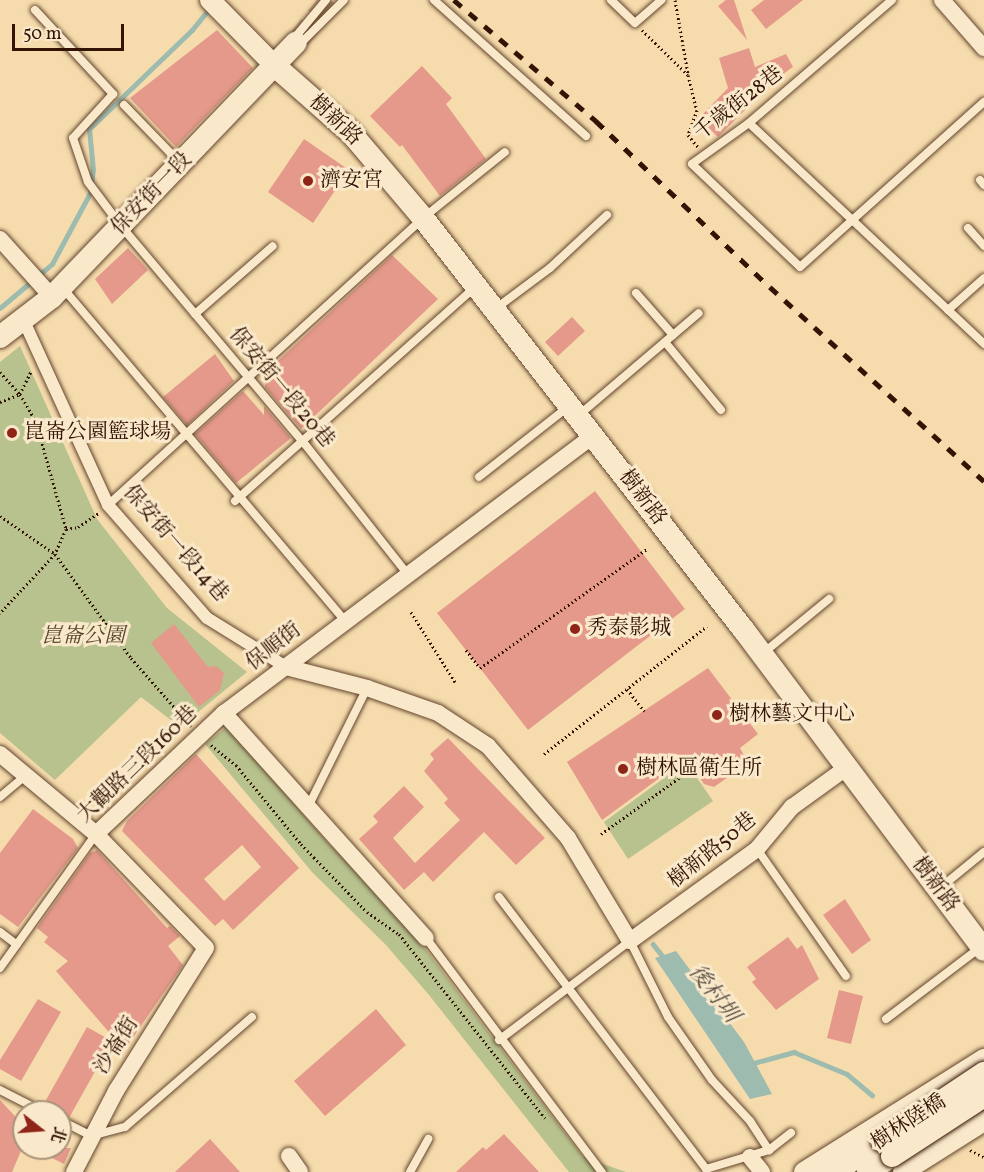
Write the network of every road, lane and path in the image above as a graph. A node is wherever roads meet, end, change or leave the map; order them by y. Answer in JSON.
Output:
{"nodes":[{"id":1,"x":326,"y":0,"type":"edge"},
{"id":2,"x":344,"y":0,"type":"edge"},
{"id":3,"x":434,"y":0,"type":"edge"},
{"id":4,"x":611,"y":0,"type":"edge"},
{"id":5,"x":661,"y":0,"type":"edge"},
{"id":6,"x":675,"y":0,"type":"edge"},
{"id":7,"x":892,"y":0,"type":"edge"},
{"id":8,"x":942,"y":0,"type":"edge"},
{"id":9,"x":214,"y":4,"type":"edge"},
{"id":10,"x":35,"y":10,"type":"dead end"},
{"id":11,"x":635,"y":22,"type":"junction"},
{"id":12,"x":296,"y":43,"type":"junction"},
{"id":13,"x":984,"y":48,"type":"edge"},
{"id":14,"x":275,"y":66,"type":"junction"},
{"id":15,"x":688,"y":75,"type":"junction"},
{"id":16,"x":984,"y":102,"type":"edge"},
{"id":17,"x":124,"y":105,"type":"dead end"},
{"id":18,"x":748,"y":123,"type":"junction"},
{"id":19,"x":586,"y":136,"type":"dead end"},
{"id":20,"x":505,"y":152,"type":"dead end"},
{"id":21,"x":705,"y":155,"type":"junction"},
{"id":22,"x":181,"y":164,"type":"junction"},
{"id":23,"x":608,"y":215,"type":"dead end"},
{"id":24,"x":423,"y":218,"type":"junction"},
{"id":25,"x":851,"y":219,"type":"junction"},
{"id":26,"x":121,"y":226,"type":"junction"},
{"id":27,"x":968,"y":228,"type":"dead end"},
{"id":28,"x":0,"y":239,"type":"edge"},
{"id":29,"x":273,"y":246,"type":"dead end"},
{"id":30,"x":984,"y":246,"type":"edge"},
{"id":31,"x":984,"y":278,"type":"edge"},
{"id":32,"x":477,"y":285,"type":"junction"},
{"id":33,"x":53,"y":292,"type":"junction"},
{"id":34,"x":636,"y":293,"type":"dead end"},
{"id":35,"x":495,"y":309,"type":"junction"},
{"id":36,"x":948,"y":310,"type":"junction"},
{"id":37,"x":699,"y":313,"type":"dead end"},
{"id":38,"x":195,"y":314,"type":"junction"},
{"id":39,"x":23,"y":319,"type":"junction"},
{"id":40,"x":673,"y":335,"type":"junction"},
{"id":41,"x":0,"y":337,"type":"edge"},
{"id":42,"x":665,"y":342,"type":"junction"},
{"id":43,"x":984,"y":344,"type":"edge"},
{"id":44,"x":31,"y":371,"type":"dead end"},
{"id":45,"x":0,"y":372,"type":"edge"},
{"id":46,"x":248,"y":376,"type":"junction"},
{"id":47,"x":20,"y":394,"type":"junction"},
{"id":48,"x":0,"y":402,"type":"edge"},
{"id":49,"x":575,"y":410,"type":"junction"},
{"id":50,"x":721,"y":410,"type":"dead end"},
{"id":51,"x":186,"y":431,"type":"junction"},
{"id":52,"x":594,"y":435,"type":"junction"},
{"id":53,"x":304,"y":443,"type":"junction"},
{"id":54,"x":479,"y":477,"type":"dead end"},
{"id":55,"x":238,"y":499,"type":"junction"},
{"id":56,"x":108,"y":505,"type":"junction"},
{"id":57,"x":0,"y":516,"type":"edge"},
{"id":58,"x":66,"y":529,"type":"junction"},
{"id":59,"x":647,"y":549,"type":"dead end"},
{"id":60,"x":55,"y":554,"type":"junction"},
{"id":61,"x":410,"y":576,"type":"junction"},
{"id":62,"x":829,"y":598,"type":"dead end"},
{"id":63,"x":411,"y":612,"type":"dead end"},
{"id":64,"x":0,"y":613,"type":"edge"},
{"id":65,"x":345,"y":621,"type":"junction"},
{"id":66,"x":707,"y":626,"type":"dead end"},
{"id":67,"x":466,"y":650,"type":"dead end"},
{"id":68,"x":762,"y":654,"type":"junction"},
{"id":69,"x":286,"y":667,"type":"junction"},
{"id":70,"x":454,"y":682,"type":"dead end"},
{"id":71,"x":367,"y":688,"type":"junction"},
{"id":72,"x":627,"y":689,"type":"junction"},
{"id":73,"x":644,"y":711,"type":"dead end"},
{"id":74,"x":224,"y":713,"type":"junction"},
{"id":75,"x":200,"y":736,"type":"junction"},
{"id":76,"x":0,"y":754,"type":"edge"},
{"id":77,"x":544,"y":754,"type":"dead end"},
{"id":78,"x":681,"y":763,"type":"dead end"},
{"id":79,"x":846,"y":768,"type":"junction"},
{"id":80,"x":25,"y":776,"type":"junction"},
{"id":81,"x":0,"y":797,"type":"edge"},
{"id":82,"x":308,"y":807,"type":"junction"},
{"id":83,"x":96,"y":834,"type":"junction"},
{"id":84,"x":601,"y":834,"type":"dead end"},
{"id":85,"x":758,"y":849,"type":"junction"},
{"id":86,"x":984,"y":852,"type":"edge"},
{"id":87,"x":938,"y":889,"type":"junction"},
{"id":88,"x":499,"y":897,"type":"dead end"},
{"id":89,"x":0,"y":932,"type":"edge"},
{"id":90,"x":426,"y":938,"type":"joint"},
{"id":91,"x":630,"y":941,"type":"junction"},
{"id":92,"x":17,"y":945,"type":"junction"},
{"id":93,"x":983,"y":948,"type":"edge"},
{"id":94,"x":0,"y":968,"type":"edge"},
{"id":95,"x":846,"y":976,"type":"dead end"},
{"id":96,"x":567,"y":987,"type":"junction"},
{"id":97,"x":252,"y":1017,"type":"dead end"},
{"id":98,"x":886,"y":1019,"type":"dead end"},
{"id":99,"x":499,"y":1040,"type":"junction"},
{"id":100,"x":984,"y":1059,"type":"edge"},
{"id":101,"x":984,"y":1073,"type":"edge"},
{"id":102,"x":0,"y":1090,"type":"edge"},
{"id":103,"x":984,"y":1096,"type":"edge"},
{"id":104,"x":20,"y":1100,"type":"edge"},
{"id":105,"x":547,"y":1120,"type":"dead end"},
{"id":106,"x":984,"y":1121,"type":"edge"},
{"id":107,"x":72,"y":1126,"type":"edge"},
{"id":108,"x":791,"y":1133,"type":"dead end"},
{"id":109,"x":91,"y":1136,"type":"junction"},
{"id":110,"x":428,"y":1139,"type":"dead end"},
{"id":111,"x":769,"y":1150,"type":"junction"},
{"id":112,"x":290,"y":1156,"type":"dead end"},
{"id":113,"x":750,"y":1157,"type":"junction"},
{"id":114,"x":899,"y":1161,"type":"edge"},
{"id":115,"x":74,"y":1172,"type":"edge"},
{"id":116,"x":300,"y":1172,"type":"edge"},
{"id":117,"x":410,"y":1172,"type":"edge"},
{"id":118,"x":602,"y":1172,"type":"edge"},
{"id":119,"x":762,"y":1172,"type":"edge"},
{"id":120,"x":804,"y":1172,"type":"edge"},
{"id":121,"x":834,"y":1172,"type":"edge"},
{"id":122,"x":868,"y":1172,"type":"edge"}],
"edges":[{"from":1,"to":12,"type":"lane","name":"保安街一段"},
{"from":2,"to":12,"type":"lane","name":"保安街一段"},
{"from":3,"to":19,"type":"lane"},
{"from":4,"to":11,"type":"lane"},
{"from":5,"to":11,"type":"lane"},
{"from":6,"to":15,"type":"path"},
{"from":7,"to":18,"type":"lane","name":"千歲街28巷"},
{"from":8,"to":13,"type":"street"},
{"from":9,"to":14,"type":"street"},
{"from":10,"to":26,"type":"lane","name":"保安街一段20巷"},
{"from":11,"to":15,"type":"path"},
{"from":12,"to":14,"type":"main road","name":"保安街一段"},
{"from":14,"to":22,"type":"main road","name":"保安街一段"},
{"from":14,"to":24,"type":"main road","name":"樹新路"},
{"from":15,"to":21,"type":"path"},
{"from":16,"to":25,"type":"lane"},
{"from":17,"to":22,"type":"lane"},
{"from":18,"to":21,"type":"lane","name":"千歲街28巷"},
{"from":18,"to":25,"type":"lane"},
{"from":20,"to":24,"type":"lane"},
{"from":21,"to":25,"type":"lane","name":"千歲街28巷"},
{"from":22,"to":26,"type":"main road","name":"保安街一段"},
{"from":23,"to":35,"type":"lane"},
{"from":24,"to":32,"type":"main road","name":"樹新路"},
{"from":24,"to":46,"type":"lane"},
{"from":25,"to":36,"type":"lane"},
{"from":26,"to":33,"type":"main road","name":"保安街一段"},
{"from":26,"to":38,"type":"lane","name":"保安街一段20巷"},
{"from":27,"to":30,"type":"lane"},
{"from":28,"to":33,"type":"street"},
{"from":29,"to":38,"type":"lane"},
{"from":31,"to":36,"type":"lane"},
{"from":32,"to":35,"type":"main road","name":"樹新路"},
{"from":32,"to":53,"type":"lane"},
{"from":33,"to":39,"type":"main road","name":"保安街一段"},
{"from":33,"to":51,"type":"lane"},
{"from":34,"to":40,"type":"lane"},
{"from":35,"to":49,"type":"main road","name":"樹新路"},
{"from":36,"to":43,"type":"lane"},
{"from":37,"to":40,"type":"lane"},
{"from":38,"to":46,"type":"lane","name":"保安街一段20巷"},
{"from":39,"to":41,"type":"main road","name":"保安街一段"},
{"from":39,"to":56,"type":"street","name":"保安街一段14巷"},
{"from":40,"to":42,"type":"lane"},
{"from":42,"to":49,"type":"lane"},
{"from":42,"to":50,"type":"lane"},
{"from":44,"to":47,"type":"path"},
{"from":45,"to":47,"type":"path"},
{"from":46,"to":51,"type":"lane"},
{"from":46,"to":53,"type":"lane","name":"保安街一段20巷"},
{"from":47,"to":48,"type":"path"},
{"from":47,"to":58,"type":"path"},
{"from":49,"to":52,"type":"main road","name":"樹新路"},
{"from":49,"to":54,"type":"lane"},
{"from":51,"to":55,"type":"lane"},
{"from":51,"to":56,"type":"lane"},
{"from":52,"to":61,"type":"street","name":"保順街"},
{"from":52,"to":68,"type":"main road","name":"樹新路"},
{"from":53,"to":55,"type":"lane"},
{"from":53,"to":61,"type":"lane","name":"保安街一段20巷"},
{"from":55,"to":65,"type":"lane"},
{"from":56,"to":58,"type":"path"},
{"from":56,"to":69,"type":"street","name":"保安街一段14巷"},
{"from":57,"to":60,"type":"path"},
{"from":58,"to":60,"type":"path"},
{"from":59,"to":67,"type":"path"},
{"from":60,"to":64,"type":"path"},
{"from":60,"to":75,"type":"path"},
{"from":61,"to":65,"type":"street","name":"保順街"},
{"from":62,"to":68,"type":"lane"},
{"from":63,"to":70,"type":"path"},
{"from":65,"to":69,"type":"street","name":"保順街"},
{"from":66,"to":72,"type":"path"},
{"from":68,"to":79,"type":"main road","name":"樹新路"},
{"from":69,"to":71,"type":"street"},
{"from":69,"to":74,"type":"street","name":"保順街"},
{"from":71,"to":82,"type":"lane"},
{"from":71,"to":91,"type":"street"},
{"from":72,"to":73,"type":"path"},
{"from":72,"to":77,"type":"path"},
{"from":74,"to":75,"type":"street","name":"大觀路三段160巷"},
{"from":74,"to":82,"type":"street"},
{"from":75,"to":83,"type":"street","name":"大觀路三段160巷"},
{"from":75,"to":105,"type":"path"},
{"from":76,"to":80,"type":"street"},
{"from":78,"to":84,"type":"path"},
{"from":79,"to":85,"type":"street","name":"樹新路50巷"},
{"from":79,"to":87,"type":"main road","name":"樹新路"},
{"from":80,"to":81,"type":"lane"},
{"from":80,"to":83,"type":"street"},
{"from":82,"to":90,"type":"street"},
{"from":83,"to":92,"type":"lane","name":"大觀路三段160巷"},
{"from":83,"to":109,"type":"street","name":"沙崙街"},
{"from":85,"to":91,"type":"street","name":"樹新路50巷"},
{"from":85,"to":95,"type":"lane"},
{"from":86,"to":87,"type":"lane"},
{"from":87,"to":93,"type":"main road","name":"樹新路"},
{"from":88,"to":96,"type":"lane"},
{"from":89,"to":92,"type":"lane"},
{"from":90,"to":99,"type":"lane"},
{"from":91,"to":96,"type":"lane"},
{"from":91,"to":111,"type":"lane"},
{"from":92,"to":94,"type":"lane","name":"大觀路三段160巷"},
{"from":93,"to":98,"type":"lane"},
{"from":96,"to":99,"type":"lane"},
{"from":96,"to":113,"type":"lane"},
{"from":97,"to":109,"type":"lane"},
{"from":99,"to":118,"type":"lane"},
{"from":100,"to":120,"type":"street"},
{"from":101,"to":114,"type":"main road","name":"樹林陸橋","bridge":true},
{"from":102,"to":104,"type":"lane"},
{"from":103,"to":114,"type":"main road","name":"樹林陸橋","bridge":true},
{"from":106,"to":114,"type":"street"},
{"from":107,"to":109,"type":"lane"},
{"from":108,"to":111,"type":"lane"},
{"from":109,"to":115,"type":"street","name":"沙崙街"},
{"from":110,"to":117,"type":"lane"},
{"from":111,"to":113,"type":"lane"},
{"from":112,"to":116,"type":"street"},
{"from":113,"to":119,"type":"street"},
{"from":114,"to":121,"type":"main road","name":"樹林陸橋"},
{"from":114,"to":122,"type":"main road","name":"樹林陸橋"}]}
